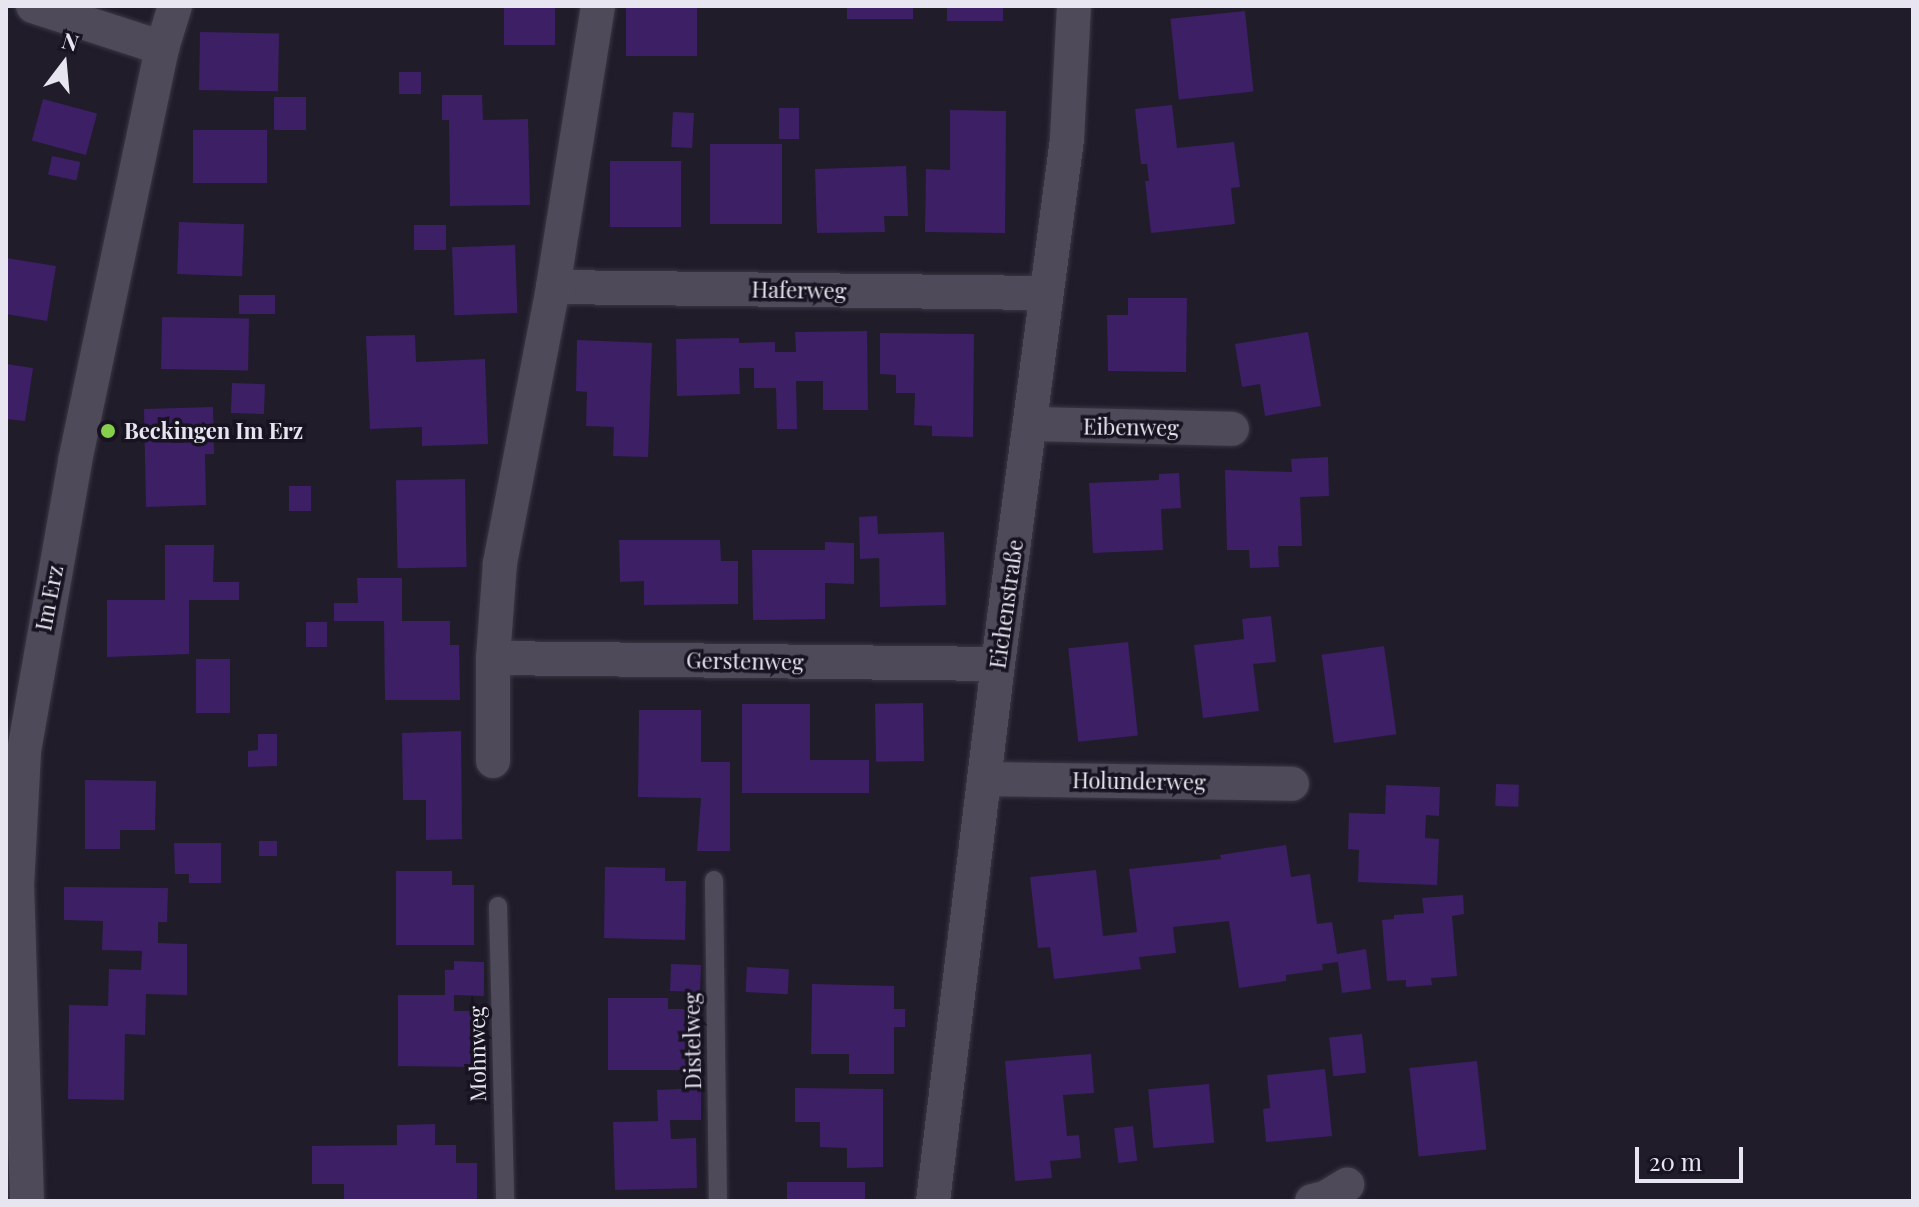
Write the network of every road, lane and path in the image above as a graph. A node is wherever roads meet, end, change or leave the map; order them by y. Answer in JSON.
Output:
{"nodes":[{"id":1,"x":33,"y":6,"type":"edge"},
{"id":2,"x":175,"y":6,"type":"edge"},
{"id":3,"x":598,"y":6,"type":"edge"},
{"id":4,"x":1074,"y":6,"type":"edge"},
{"id":5,"x":162,"y":48,"type":"junction"},
{"id":6,"x":553,"y":287,"type":"junction"},
{"id":7,"x":1046,"y":293,"type":"junction"},
{"id":8,"x":1031,"y":424,"type":"junction"},
{"id":9,"x":1232,"y":429,"type":"dead end"},
{"id":10,"x":493,"y":658,"type":"junction"},
{"id":11,"x":998,"y":664,"type":"junction"},
{"id":12,"x":20,"y":682,"type":"edge"},
{"id":13,"x":493,"y":761,"type":"dead end"},
{"id":14,"x":985,"y":779,"type":"junction"},
{"id":15,"x":1292,"y":784,"type":"dead end"},
{"id":16,"x":714,"y":880,"type":"dead end"},
{"id":17,"x":498,"y":906,"type":"dead end"},
{"id":18,"x":1347,"y":1185,"type":"dead end"},
{"id":19,"x":27,"y":1201,"type":"edge"},
{"id":20,"x":505,"y":1201,"type":"edge"},
{"id":21,"x":718,"y":1201,"type":"edge"},
{"id":22,"x":933,"y":1201,"type":"edge"},
{"id":23,"x":1312,"y":1201,"type":"edge"}],
"edges":[{"from":1,"to":5,"type":"street"},
{"from":2,"to":5,"type":"street","name":"Im Erz"},
{"from":3,"to":6,"type":"street"},
{"from":4,"to":7,"type":"street","name":"Eichenstraße"},
{"from":5,"to":12,"type":"street","name":"Im Erz"},
{"from":6,"to":7,"type":"street","name":"Haferweg"},
{"from":6,"to":10,"type":"street"},
{"from":7,"to":8,"type":"street","name":"Eichenstraße"},
{"from":8,"to":9,"type":"street","name":"Eibenweg"},
{"from":8,"to":11,"type":"street","name":"Eichenstraße"},
{"from":10,"to":11,"type":"street","name":"Gerstenweg"},
{"from":10,"to":13,"type":"street"},
{"from":11,"to":14,"type":"street","name":"Eichenstraße"},
{"from":12,"to":19,"type":"street","name":"Im Erz"},
{"from":14,"to":15,"type":"street","name":"Holunderweg"},
{"from":14,"to":22,"type":"street","name":"Eichenstraße"},
{"from":16,"to":21,"type":"lane","name":"Distelweg"},
{"from":17,"to":20,"type":"lane","name":"Mohnweg"},
{"from":18,"to":23,"type":"street"}]}
